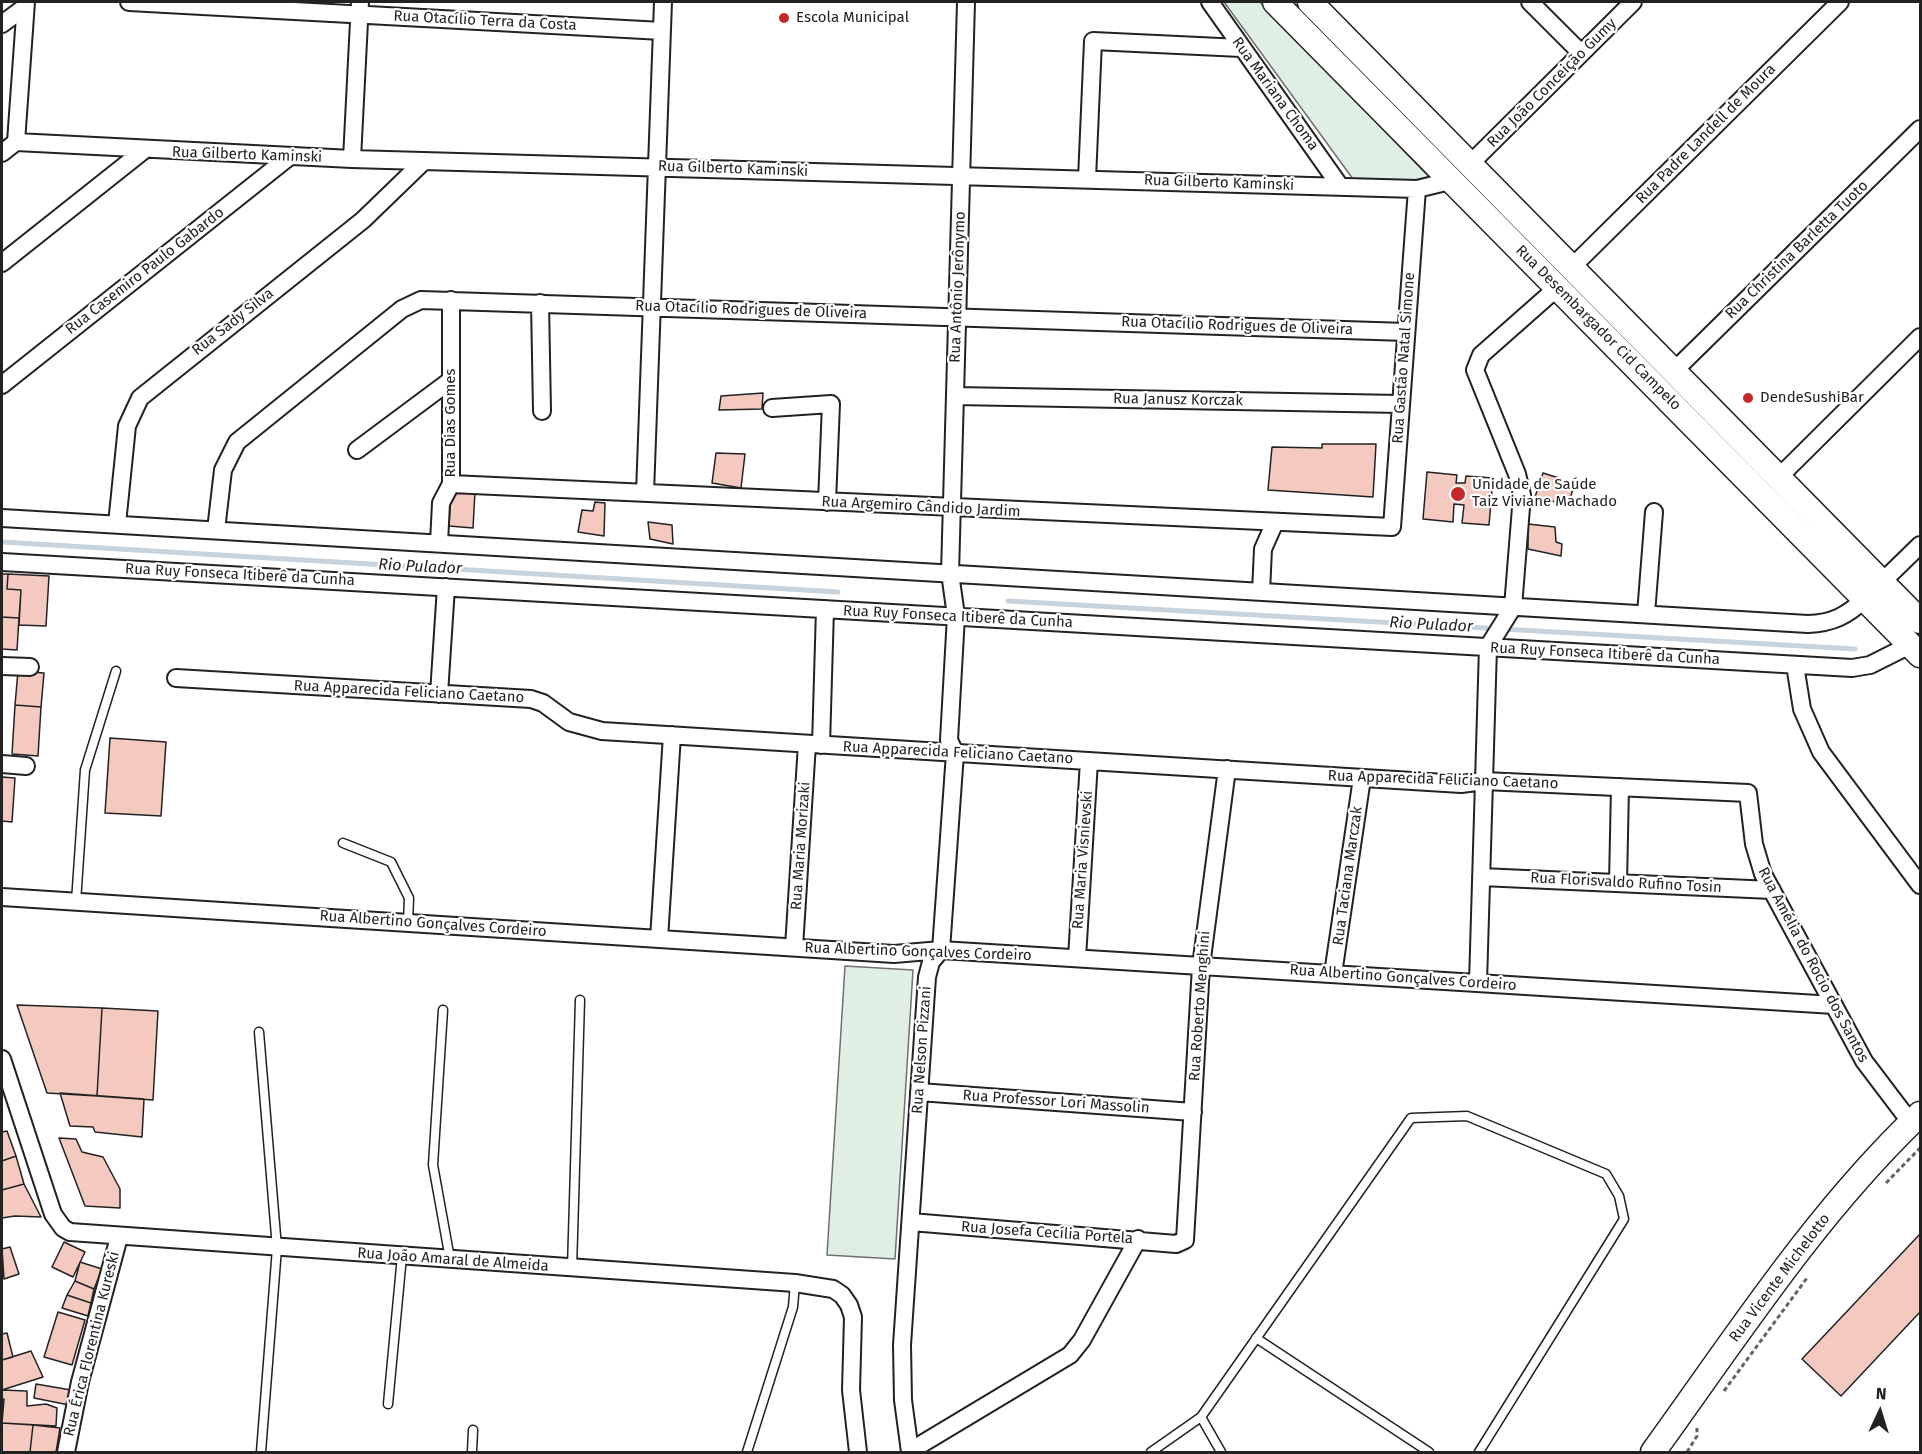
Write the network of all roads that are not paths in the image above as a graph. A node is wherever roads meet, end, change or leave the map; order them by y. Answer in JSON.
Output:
{"nodes":[{"id":1,"x":129,"y":2,"type":"edge"},
{"id":2,"x":663,"y":2,"type":"edge"},
{"id":3,"x":966,"y":2,"type":"edge"},
{"id":4,"x":1210,"y":2,"type":"edge"},
{"id":5,"x":1275,"y":2,"type":"edge"},
{"id":6,"x":1310,"y":2,"type":"edge"},
{"id":7,"x":1530,"y":2,"type":"edge"},
{"id":8,"x":1633,"y":2,"type":"edge"},
{"id":9,"x":1840,"y":2,"type":"edge"},
{"id":10,"x":25,"y":4,"type":"edge"},
{"id":11,"x":359,"y":8,"type":"edge"},
{"id":12,"x":2,"y":24,"type":"edge"},
{"id":13,"x":662,"y":31,"type":"junction"},
{"id":14,"x":1241,"y":48,"type":"junction"},
{"id":15,"x":1581,"y":53,"type":"junction"},
{"id":16,"x":1920,"y":129,"type":"edge"},
{"id":17,"x":16,"y":142,"type":"junction"},
{"id":18,"x":143,"y":151,"type":"junction"},
{"id":19,"x":2,"y":153,"type":"edge"},
{"id":20,"x":289,"y":157,"type":"junction"},
{"id":21,"x":352,"y":159,"type":"junction"},
{"id":22,"x":424,"y":161,"type":"junction"},
{"id":23,"x":1470,"y":164,"type":"junction"},
{"id":24,"x":657,"y":167,"type":"junction"},
{"id":25,"x":962,"y":176,"type":"junction"},
{"id":26,"x":1087,"y":179,"type":"junction"},
{"id":27,"x":1450,"y":181,"type":"junction"},
{"id":28,"x":1340,"y":186,"type":"junction"},
{"id":29,"x":1417,"y":189,"type":"junction"},
{"id":30,"x":2,"y":262,"type":"edge"},
{"id":31,"x":1572,"y":267,"type":"junction"},
{"id":32,"x":1558,"y":287,"type":"junction"},
{"id":33,"x":451,"y":300,"type":"junction"},
{"id":34,"x":540,"y":303,"type":"junction"},
{"id":35,"x":652,"y":307,"type":"junction"},
{"id":36,"x":957,"y":317,"type":"junction"},
{"id":37,"x":1406,"y":332,"type":"junction"},
{"id":38,"x":1920,"y":337,"type":"edge"},
{"id":39,"x":1674,"y":371,"type":"junction"},
{"id":40,"x":451,"y":380,"type":"junction"},
{"id":41,"x":2,"y":385,"type":"edge"},
{"id":42,"x":955,"y":396,"type":"junction"},
{"id":43,"x":1401,"y":404,"type":"junction"},
{"id":44,"x":772,"y":408,"type":"dead end"},
{"id":45,"x":542,"y":411,"type":"dead end"},
{"id":46,"x":357,"y":450,"type":"dead end"},
{"id":47,"x":1779,"y":477,"type":"junction"},
{"id":48,"x":451,"y":484,"type":"junction"},
{"id":49,"x":645,"y":493,"type":"junction"},
{"id":50,"x":827,"y":502,"type":"junction"},
{"id":51,"x":952,"y":508,"type":"junction"},
{"id":52,"x":1654,"y":513,"type":"dead end"},
{"id":53,"x":2,"y":518,"type":"edge"},
{"id":54,"x":1275,"y":522,"type":"junction"},
{"id":55,"x":117,"y":525,"type":"junction"},
{"id":56,"x":1392,"y":527,"type":"joint"},
{"id":57,"x":216,"y":530,"type":"junction"},
{"id":58,"x":439,"y":543,"type":"junction"},
{"id":59,"x":1920,"y":545,"type":"edge"},
{"id":60,"x":2,"y":562,"type":"edge"},
{"id":61,"x":950,"y":573,"type":"junction"},
{"id":62,"x":1882,"y":582,"type":"junction"},
{"id":63,"x":446,"y":587,"type":"junction"},
{"id":64,"x":1261,"y":592,"type":"junction"},
{"id":65,"x":1865,"y":599,"type":"junction"},
{"id":66,"x":1513,"y":607,"type":"junction"},
{"id":67,"x":825,"y":609,"type":"junction"},
{"id":68,"x":1647,"y":614,"type":"junction"},
{"id":69,"x":956,"y":616,"type":"junction"},
{"id":70,"x":1920,"y":621,"type":"edge"},
{"id":71,"x":1488,"y":647,"type":"junction"},
{"id":72,"x":1915,"y":650,"type":"edge"},
{"id":73,"x":1795,"y":665,"type":"junction"},
{"id":74,"x":2,"y":666,"type":"edge"},
{"id":75,"x":30,"y":667,"type":"dead end"},
{"id":76,"x":116,"y":671,"type":"dead end"},
{"id":77,"x":176,"y":678,"type":"dead end"},
{"id":78,"x":439,"y":694,"type":"junction"},
{"id":79,"x":672,"y":735,"type":"junction"},
{"id":80,"x":814,"y":744,"type":"junction"},
{"id":81,"x":955,"y":753,"type":"junction"},
{"id":82,"x":1089,"y":761,"type":"junction"},
{"id":83,"x":2,"y":765,"type":"edge"},
{"id":84,"x":26,"y":766,"type":"dead end"},
{"id":85,"x":1227,"y":769,"type":"junction"},
{"id":86,"x":1362,"y":778,"type":"junction"},
{"id":87,"x":1484,"y":781,"type":"junction"},
{"id":88,"x":1620,"y":787,"type":"junction"},
{"id":89,"x":1748,"y":793,"type":"joint"},
{"id":90,"x":343,"y":843,"type":"dead end"},
{"id":91,"x":1481,"y":877,"type":"junction"},
{"id":92,"x":1618,"y":883,"type":"junction"},
{"id":93,"x":1920,"y":885,"type":"edge"},
{"id":94,"x":1772,"y":890,"type":"junction"},
{"id":95,"x":2,"y":897,"type":"edge"},
{"id":96,"x":76,"y":902,"type":"junction"},
{"id":97,"x":408,"y":923,"type":"junction"},
{"id":98,"x":659,"y":939,"type":"junction"},
{"id":99,"x":794,"y":947,"type":"junction"},
{"id":100,"x":941,"y":950,"type":"junction"},
{"id":101,"x":1077,"y":958,"type":"junction"},
{"id":102,"x":1201,"y":966,"type":"junction"},
{"id":103,"x":1333,"y":974,"type":"junction"},
{"id":104,"x":1478,"y":983,"type":"junction"},
{"id":105,"x":580,"y":1000,"type":"dead end"},
{"id":106,"x":1834,"y":1005,"type":"junction"},
{"id":107,"x":443,"y":1010,"type":"dead end"},
{"id":108,"x":259,"y":1032,"type":"dead end"},
{"id":109,"x":2,"y":1059,"type":"edge"},
{"id":110,"x":919,"y":1092,"type":"junction"},
{"id":111,"x":1193,"y":1112,"type":"junction"},
{"id":112,"x":1916,"y":1119,"type":"edge"},
{"id":113,"x":911,"y":1222,"type":"junction"},
{"id":114,"x":119,"y":1236,"type":"junction"},
{"id":115,"x":1138,"y":1239,"type":"junction"},
{"id":116,"x":1183,"y":1243,"type":"joint"},
{"id":117,"x":277,"y":1248,"type":"junction"},
{"id":118,"x":402,"y":1256,"type":"junction"},
{"id":119,"x":450,"y":1259,"type":"junction"},
{"id":120,"x":572,"y":1268,"type":"junction"},
{"id":121,"x":795,"y":1283,"type":"junction"},
{"id":122,"x":1256,"y":1338,"type":"junction"},
{"id":123,"x":388,"y":1404,"type":"dead end"},
{"id":124,"x":1201,"y":1417,"type":"junction"},
{"id":125,"x":473,"y":1430,"type":"dead end"},
{"id":126,"x":66,"y":1452,"type":"edge"},
{"id":127,"x":261,"y":1452,"type":"edge"},
{"id":128,"x":472,"y":1452,"type":"edge"},
{"id":129,"x":747,"y":1452,"type":"edge"},
{"id":130,"x":858,"y":1452,"type":"edge"},
{"id":131,"x":910,"y":1452,"type":"edge"},
{"id":132,"x":1151,"y":1452,"type":"edge"},
{"id":133,"x":1221,"y":1452,"type":"edge"},
{"id":134,"x":1429,"y":1452,"type":"edge"},
{"id":135,"x":1479,"y":1452,"type":"edge"},
{"id":136,"x":1653,"y":1452,"type":"edge"}],
"edges":[{"from":1,"to":11,"type":"street","name":"Rua Otacílio Terra da Costa"},
{"from":2,"to":13,"type":"street"},
{"from":3,"to":25,"type":"street","name":"Rua Antônio Jerônymo"},
{"from":4,"to":14,"type":"street","name":"Rua Mariana Choma"},
{"from":5,"to":27,"type":"main road","name":"Rua Desembargador Cid Campelo"},
{"from":6,"to":23,"type":"main road","name":"Rua Desembargador Cid Campelo"},
{"from":7,"to":15,"type":"street"},
{"from":8,"to":15,"type":"street","name":"Rua João Conceição Gumy"},
{"from":9,"to":31,"type":"street","name":"Rua Padre Landell de Moura"},
{"from":10,"to":12,"type":"street"},
{"from":10,"to":17,"type":"street"},
{"from":11,"to":13,"type":"street","name":"Rua Otacílio Terra da Costa"},
{"from":11,"to":21,"type":"street"},
{"from":13,"to":24,"type":"street"},
{"from":14,"to":26,"type":"street"},
{"from":14,"to":28,"type":"street","name":"Rua Mariana Choma"},
{"from":15,"to":23,"type":"street","name":"Rua João Conceição Gumy"},
{"from":16,"to":39,"type":"street","name":"Rua Christina Barletta Tuoto"},
{"from":17,"to":18,"type":"street","name":"Rua Gilberto Kaminski"},
{"from":17,"to":19,"type":"street"},
{"from":18,"to":20,"type":"street","name":"Rua Gilberto Kaminski"},
{"from":18,"to":30,"type":"street"},
{"from":20,"to":21,"type":"street","name":"Rua Gilberto Kaminski"},
{"from":20,"to":41,"type":"street","name":"Rua Casemiro Paulo Gabardo"},
{"from":21,"to":22,"type":"street","name":"Rua Gilberto Kaminski"},
{"from":22,"to":24,"type":"street","name":"Rua Gilberto Kaminski"},
{"from":22,"to":55,"type":"street","name":"Rua Sady Silva"},
{"from":23,"to":27,"type":"main road"},
{"from":23,"to":31,"type":"main road","name":"Rua Desembargador Cid Campelo"},
{"from":24,"to":25,"type":"street","name":"Rua Gilberto Kaminski"},
{"from":24,"to":35,"type":"street"},
{"from":25,"to":26,"type":"street","name":"Rua Gilberto Kaminski"},
{"from":25,"to":36,"type":"street","name":"Rua Antônio Jerônymo"},
{"from":26,"to":28,"type":"street","name":"Rua Gilberto Kaminski"},
{"from":27,"to":29,"type":"street","name":"Rua Gilberto Kaminski"},
{"from":27,"to":32,"type":"main road","name":"Rua Desembargador Cid Campelo"},
{"from":28,"to":29,"type":"street","name":"Rua Gilberto Kaminski"},
{"from":29,"to":37,"type":"street","name":"Rua Gastão Natal Simone"},
{"from":31,"to":39,"type":"main road","name":"Rua Desembargador Cid Campelo"},
{"from":32,"to":65,"type":"main road","name":"Rua Desembargador Cid Campelo"},
{"from":32,"to":66,"type":"street"},
{"from":33,"to":34,"type":"street","name":"Rua Otacílio Rodrigues de Oliveira"},
{"from":33,"to":40,"type":"street","name":"Rua Dias Gomes"},
{"from":33,"to":57,"type":"street","name":"Rua Otacílio Rodrigues de Oliveira"},
{"from":34,"to":35,"type":"street","name":"Rua Otacílio Rodrigues de Oliveira"},
{"from":34,"to":45,"type":"street"},
{"from":35,"to":36,"type":"street","name":"Rua Otacílio Rodrigues de Oliveira"},
{"from":35,"to":49,"type":"street"},
{"from":36,"to":37,"type":"street","name":"Rua Otacílio Rodrigues de Oliveira"},
{"from":36,"to":42,"type":"street","name":"Rua Antônio Jerônymo"},
{"from":37,"to":43,"type":"street","name":"Rua Gastão Natal Simone"},
{"from":38,"to":47,"type":"street"},
{"from":39,"to":47,"type":"main road","name":"Rua Desembargador Cid Campelo"},
{"from":40,"to":46,"type":"street"},
{"from":40,"to":48,"type":"street","name":"Rua Dias Gomes"},
{"from":42,"to":43,"type":"street","name":"Rua Janusz Korczak"},
{"from":42,"to":51,"type":"street","name":"Rua Antônio Jerônymo"},
{"from":43,"to":56,"type":"street","name":"Rua Gastão Natal Simone"},
{"from":44,"to":50,"type":"street"},
{"from":47,"to":62,"type":"main road","name":"Rua Desembargador Cid Campelo"},
{"from":48,"to":49,"type":"street","name":"Rua Argemiro Cândido Jardim"},
{"from":48,"to":58,"type":"street","name":"Rua Dias Gomes"},
{"from":49,"to":50,"type":"street","name":"Rua Argemiro Cândido Jardim"},
{"from":50,"to":51,"type":"street","name":"Rua Argemiro Cândido Jardim"},
{"from":51,"to":54,"type":"street","name":"Rua Argemiro Cândido Jardim"},
{"from":51,"to":61,"type":"street","name":"Rua Antônio Jerônymo"},
{"from":52,"to":68,"type":"street"},
{"from":53,"to":55,"type":"street"},
{"from":54,"to":56,"type":"street","name":"Rua Argemiro Cândido Jardim"},
{"from":54,"to":64,"type":"street"},
{"from":55,"to":57,"type":"street"},
{"from":57,"to":58,"type":"street"},
{"from":58,"to":61,"type":"street"},
{"from":59,"to":62,"type":"street"},
{"from":60,"to":63,"type":"street","name":"Rua Ruy Fonseca Itiberê da Cunha"},
{"from":61,"to":64,"type":"street"},
{"from":61,"to":69,"type":"street","name":"Rua Antônio Jerônymo"},
{"from":62,"to":65,"type":"main road"},
{"from":62,"to":70,"type":"main road","name":"Rua Desembargador Cid Campelo"},
{"from":63,"to":67,"type":"street","name":"Rua Ruy Fonseca Itiberê da Cunha"},
{"from":63,"to":78,"type":"street"},
{"from":64,"to":66,"type":"street"},
{"from":65,"to":68,"type":"street"},
{"from":65,"to":72,"type":"main road","name":"Rua Desembargador Cid Campelo"},
{"from":66,"to":68,"type":"street"},
{"from":66,"to":71,"type":"street"},
{"from":67,"to":69,"type":"street","name":"Rua Ruy Fonseca Itiberê da Cunha"},
{"from":67,"to":80,"type":"street","name":"Rua Maria Morizaki"},
{"from":69,"to":71,"type":"street","name":"Rua Ruy Fonseca Itiberê da Cunha"},
{"from":69,"to":81,"type":"street","name":"Rua Nelson Pizzani"},
{"from":71,"to":73,"type":"street","name":"Rua Ruy Fonseca Itiberê da Cunha"},
{"from":71,"to":87,"type":"street"},
{"from":72,"to":73,"type":"street","name":"Rua Ruy Fonseca Itiberê da Cunha"},
{"from":73,"to":93,"type":"street"},
{"from":74,"to":75,"type":"street"},
{"from":76,"to":96,"type":"lane"},
{"from":77,"to":78,"type":"street","name":"Rua Apparecida Feliciano Caetano"},
{"from":78,"to":79,"type":"street","name":"Rua Apparecida Feliciano Caetano"},
{"from":79,"to":80,"type":"street","name":"Rua Apparecida Feliciano Caetano"},
{"from":79,"to":98,"type":"street"},
{"from":80,"to":81,"type":"street","name":"Rua Apparecida Feliciano Caetano"},
{"from":80,"to":99,"type":"street","name":"Rua Maria Morizaki"},
{"from":81,"to":82,"type":"street","name":"Rua Apparecida Feliciano Caetano"},
{"from":81,"to":100,"type":"street","name":"Rua Nelson Pizzani"},
{"from":82,"to":85,"type":"street","name":"Rua Apparecida Feliciano Caetano"},
{"from":82,"to":101,"type":"street","name":"Rua Maria Visnievski"},
{"from":83,"to":84,"type":"street"},
{"from":85,"to":86,"type":"street","name":"Rua Apparecida Feliciano Caetano"},
{"from":85,"to":102,"type":"street","name":"Rua Roberto Menghini"},
{"from":86,"to":87,"type":"street","name":"Rua Apparecida Feliciano Caetano"},
{"from":86,"to":103,"type":"street","name":"Rua Taciana Marczak"},
{"from":87,"to":88,"type":"street","name":"Rua Apparecida Feliciano Caetano"},
{"from":87,"to":91,"type":"street"},
{"from":88,"to":89,"type":"street","name":"Rua Apparecida Feliciano Caetano"},
{"from":88,"to":92,"type":"street"},
{"from":89,"to":94,"type":"street","name":"Rua Amélia do Rocio dos Santos"},
{"from":90,"to":97,"type":"lane"},
{"from":91,"to":92,"type":"street","name":"Rua Florisvaldo Rufino Tosin"},
{"from":91,"to":104,"type":"street"},
{"from":92,"to":94,"type":"street","name":"Rua Florisvaldo Rufino Tosin"},
{"from":94,"to":106,"type":"street","name":"Rua Amélia do Rocio dos Santos"},
{"from":95,"to":96,"type":"street","name":"Rua Albertino Gonçalves Cordeiro"},
{"from":96,"to":97,"type":"street","name":"Rua Albertino Gonçalves Cordeiro"},
{"from":97,"to":98,"type":"street","name":"Rua Albertino Gonçalves Cordeiro"},
{"from":98,"to":99,"type":"street","name":"Rua Albertino Gonçalves Cordeiro"},
{"from":99,"to":100,"type":"street","name":"Rua Albertino Gonçalves Cordeiro"},
{"from":100,"to":101,"type":"street","name":"Rua Albertino Gonçalves Cordeiro"},
{"from":100,"to":110,"type":"street","name":"Rua Nelson Pizzani"},
{"from":101,"to":102,"type":"street","name":"Rua Albertino Gonçalves Cordeiro"},
{"from":102,"to":103,"type":"street","name":"Rua Albertino Gonçalves Cordeiro"},
{"from":102,"to":111,"type":"street","name":"Rua Roberto Menghini"},
{"from":103,"to":104,"type":"street","name":"Rua Albertino Gonçalves Cordeiro"},
{"from":104,"to":106,"type":"street","name":"Rua Albertino Gonçalves Cordeiro"},
{"from":105,"to":120,"type":"lane"},
{"from":106,"to":112,"type":"street","name":"Rua Amélia do Rocio dos Santos"},
{"from":107,"to":119,"type":"lane"},
{"from":108,"to":117,"type":"lane"},
{"from":109,"to":114,"type":"street","name":"Rua João Amaral de Almeida"},
{"from":110,"to":111,"type":"street","name":"Rua Professor Lori Massolin"},
{"from":110,"to":113,"type":"street","name":"Rua Nelson Pizzani"},
{"from":111,"to":116,"type":"street","name":"Rua Roberto Menghini"},
{"from":112,"to":136,"type":"main road","name":"Rua Vicente Michelotto"},
{"from":113,"to":115,"type":"street","name":"Rua Josefa Cecília Portela"},
{"from":113,"to":131,"type":"street","name":"Rua Nelson Pizzani"},
{"from":114,"to":117,"type":"street","name":"Rua João Amaral de Almeida"},
{"from":114,"to":126,"type":"street","name":"Rua Érica Florentina Kureski"},
{"from":115,"to":116,"type":"street","name":"Rua Josefa Cecília Portela"},
{"from":115,"to":131,"type":"street"},
{"from":117,"to":118,"type":"street","name":"Rua João Amaral de Almeida"},
{"from":117,"to":127,"type":"lane"},
{"from":118,"to":119,"type":"street","name":"Rua João Amaral de Almeida"},
{"from":118,"to":123,"type":"lane"},
{"from":119,"to":120,"type":"street","name":"Rua João Amaral de Almeida"},
{"from":120,"to":121,"type":"street","name":"Rua João Amaral de Almeida"},
{"from":121,"to":129,"type":"lane"},
{"from":121,"to":130,"type":"street","name":"Rua João Amaral de Almeida"},
{"from":122,"to":124,"type":"lane"},
{"from":122,"to":134,"type":"lane"},
{"from":122,"to":135,"type":"lane"},
{"from":124,"to":132,"type":"lane"},
{"from":124,"to":133,"type":"lane"},
{"from":125,"to":128,"type":"lane"}]}
